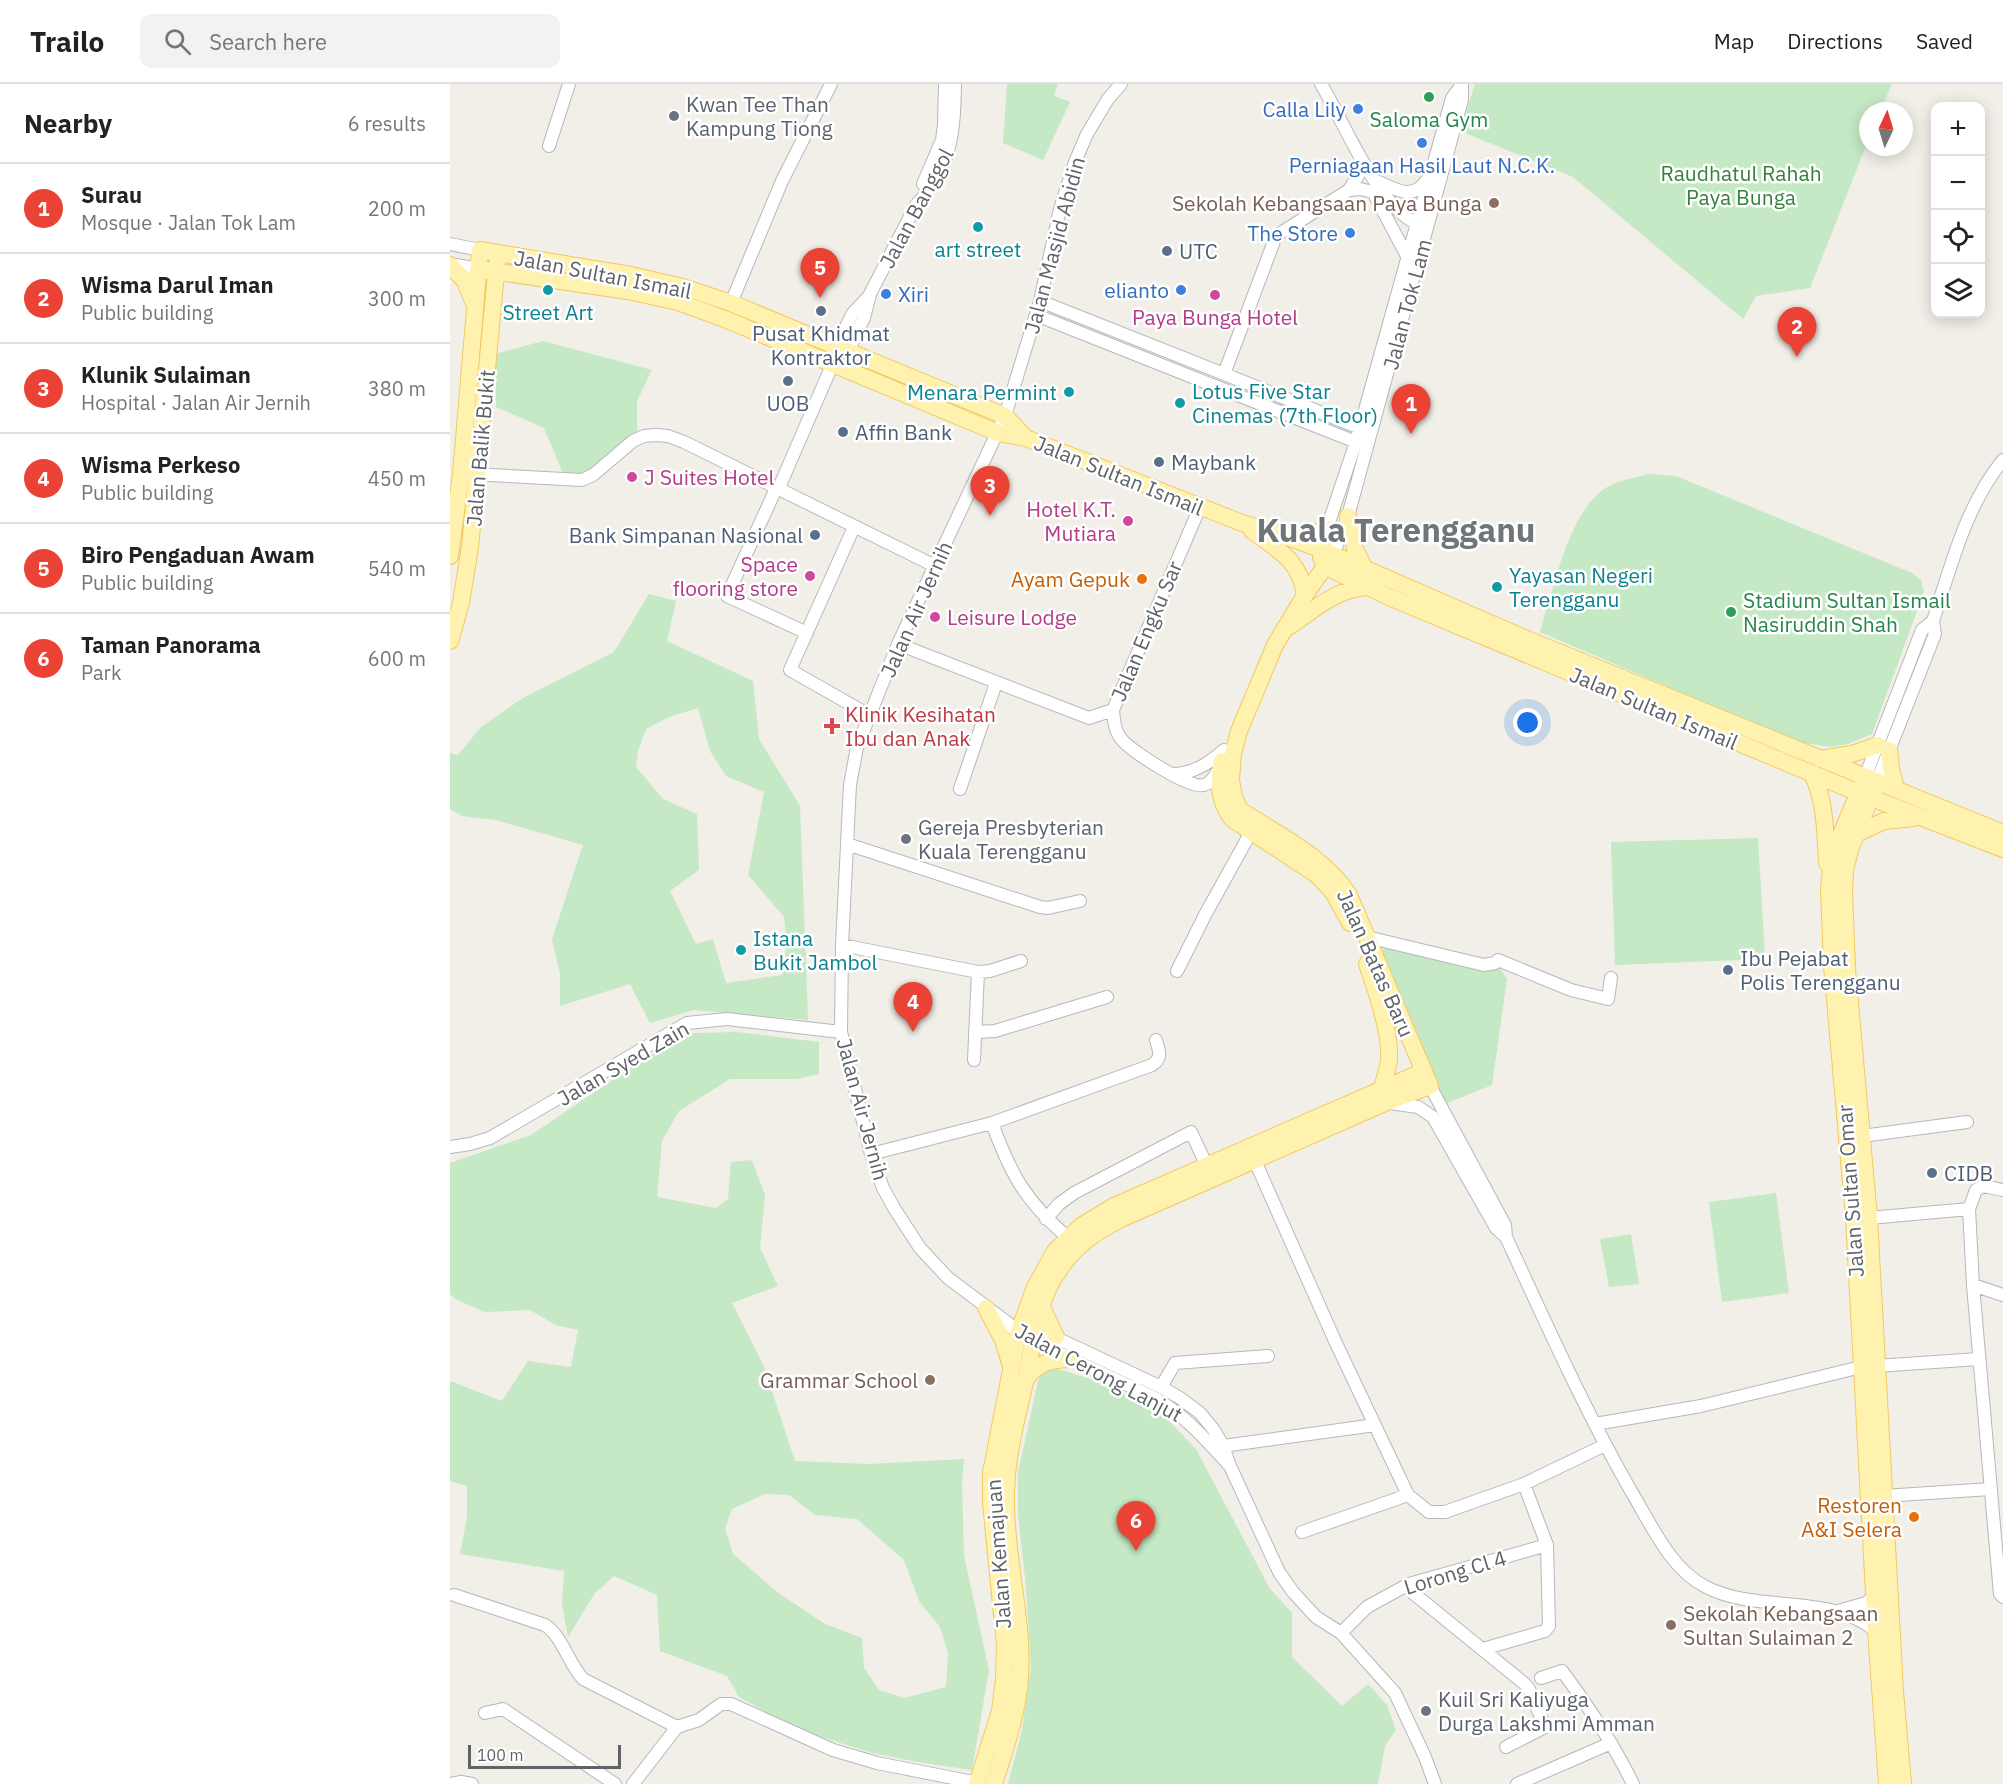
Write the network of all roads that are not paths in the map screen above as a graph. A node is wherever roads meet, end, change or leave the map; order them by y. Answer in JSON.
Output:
{"nodes":[{"id":1,"x":569,"y":84,"type":"edge"},
{"id":2,"x":945,"y":84,"type":"edge"},
{"id":3,"x":955,"y":84,"type":"edge"},
{"id":4,"x":1121,"y":84,"type":"edge"},
{"id":5,"x":1321,"y":84,"type":"edge"},
{"id":6,"x":1462,"y":85,"type":"edge"},
{"id":7,"x":828,"y":87,"type":"edge"},
{"id":8,"x":549,"y":146,"type":"dead end"},
{"id":9,"x":1361,"y":159,"type":"junction"},
{"id":10,"x":1430,"y":176,"type":"junction"},
{"id":11,"x":1376,"y":181,"type":"junction"},
{"id":12,"x":1349,"y":190,"type":"junction"},
{"id":13,"x":916,"y":205,"type":"junction"},
{"id":14,"x":1422,"y":226,"type":"junction"},
{"id":15,"x":450,"y":244,"type":"edge"},
{"id":16,"x":480,"y":250,"type":"junction"},
{"id":17,"x":498,"y":253,"type":"junction"},
{"id":18,"x":1408,"y":258,"type":"junction"},
{"id":19,"x":450,"y":264,"type":"edge"},
{"id":20,"x":478,"y":269,"type":"junction"},
{"id":21,"x":496,"y":271,"type":"junction"},
{"id":22,"x":529,"y":276,"type":"junction"},
{"id":23,"x":1040,"y":301,"type":"junction"},
{"id":24,"x":731,"y":303,"type":"junction"},
{"id":25,"x":493,"y":304,"type":"junction"},
{"id":26,"x":475,"y":308,"type":"junction"},
{"id":27,"x":1036,"y":315,"type":"junction"},
{"id":28,"x":842,"y":348,"type":"junction"},
{"id":29,"x":833,"y":363,"type":"junction"},
{"id":30,"x":1224,"y":374,"type":"junction"},
{"id":31,"x":1005,"y":416,"type":"junction"},
{"id":32,"x":1360,"y":428,"type":"junction"},
{"id":33,"x":998,"y":433,"type":"junction"},
{"id":34,"x":1026,"y":438,"type":"junction"},
{"id":35,"x":1356,"y":442,"type":"junction"},
{"id":36,"x":2003,"y":460,"type":"edge"},
{"id":37,"x":461,"y":474,"type":"junction"},
{"id":38,"x":478,"y":475,"type":"junction"},
{"id":39,"x":777,"y":488,"type":"junction"},
{"id":40,"x":1200,"y":507,"type":"junction"},
{"id":41,"x":1348,"y":516,"type":"junction"},
{"id":42,"x":1242,"y":523,"type":"junction"},
{"id":43,"x":854,"y":527,"type":"junction"},
{"id":44,"x":1329,"y":529,"type":"junction"},
{"id":45,"x":1282,"y":535,"type":"junction"},
{"id":46,"x":450,"y":556,"type":"edge"},
{"id":47,"x":1326,"y":557,"type":"junction"},
{"id":48,"x":935,"y":566,"type":"junction"},
{"id":49,"x":1365,"y":569,"type":"junction"},
{"id":50,"x":1368,"y":587,"type":"junction"},
{"id":51,"x":1304,"y":588,"type":"junction"},
{"id":52,"x":1284,"y":630,"type":"junction"},
{"id":53,"x":807,"y":633,"type":"junction"},
{"id":54,"x":450,"y":641,"type":"edge"},
{"id":55,"x":898,"y":644,"type":"junction"},
{"id":56,"x":996,"y":683,"type":"junction"},
{"id":57,"x":1113,"y":710,"type":"junction"},
{"id":58,"x":869,"y":716,"type":"junction"},
{"id":59,"x":1883,"y":748,"type":"junction"},
{"id":60,"x":1223,"y":758,"type":"junction"},
{"id":61,"x":1816,"y":766,"type":"junction"},
{"id":62,"x":1170,"y":774,"type":"junction"},
{"id":63,"x":1871,"y":779,"type":"junction"},
{"id":64,"x":960,"y":789,"type":"dead end"},
{"id":65,"x":1896,"y":789,"type":"junction"},
{"id":66,"x":1865,"y":796,"type":"junction"},
{"id":67,"x":1918,"y":818,"type":"junction"},
{"id":68,"x":1251,"y":832,"type":"junction"},
{"id":69,"x":1858,"y":833,"type":"junction"},
{"id":70,"x":2003,"y":833,"type":"edge"},
{"id":71,"x":847,"y":844,"type":"junction"},
{"id":72,"x":2003,"y":849,"type":"edge"},
{"id":73,"x":1829,"y":891,"type":"junction"},
{"id":74,"x":1080,"y":901,"type":"dead end"},
{"id":75,"x":1367,"y":937,"type":"junction"},
{"id":76,"x":842,"y":945,"type":"junction"},
{"id":77,"x":1021,"y":961,"type":"dead end"},
{"id":78,"x":1177,"y":971,"type":"dead end"},
{"id":79,"x":978,"y":972,"type":"junction"},
{"id":80,"x":1611,"y":978,"type":"dead end"},
{"id":81,"x":1107,"y":997,"type":"dead end"},
{"id":82,"x":841,"y":1032,"type":"junction"},
{"id":83,"x":975,"y":1032,"type":"junction"},
{"id":84,"x":1156,"y":1040,"type":"dead end"},
{"id":85,"x":974,"y":1060,"type":"dead end"},
{"id":86,"x":1427,"y":1078,"type":"junction"},
{"id":87,"x":1384,"y":1095,"type":"junction"},
{"id":88,"x":1967,"y":1122,"type":"dead end"},
{"id":89,"x":992,"y":1123,"type":"junction"},
{"id":90,"x":1862,"y":1136,"type":"junction"},
{"id":91,"x":450,"y":1147,"type":"edge"},
{"id":92,"x":871,"y":1154,"type":"junction"},
{"id":93,"x":1255,"y":1161,"type":"junction"},
{"id":94,"x":1207,"y":1166,"type":"junction"},
{"id":95,"x":2003,"y":1190,"type":"edge"},
{"id":96,"x":1969,"y":1209,"type":"junction"},
{"id":97,"x":1869,"y":1218,"type":"junction"},
{"id":98,"x":1046,"y":1219,"type":"junction"},
{"id":99,"x":1067,"y":1237,"type":"junction"},
{"id":100,"x":1506,"y":1237,"type":"junction"},
{"id":101,"x":1973,"y":1285,"type":"junction"},
{"id":102,"x":2003,"y":1295,"type":"edge"},
{"id":103,"x":1042,"y":1307,"type":"junction"},
{"id":104,"x":986,"y":1308,"type":"junction"},
{"id":105,"x":1023,"y":1330,"type":"junction"},
{"id":106,"x":1056,"y":1337,"type":"junction"},
{"id":107,"x":1268,"y":1356,"type":"dead end"},
{"id":108,"x":1072,"y":1359,"type":"junction"},
{"id":109,"x":1979,"y":1359,"type":"junction"},
{"id":110,"x":1869,"y":1366,"type":"junction"},
{"id":111,"x":1012,"y":1370,"type":"junction"},
{"id":112,"x":1026,"y":1380,"type":"junction"},
{"id":113,"x":1161,"y":1387,"type":"junction"},
{"id":114,"x":1376,"y":1425,"type":"junction"},
{"id":115,"x":1595,"y":1425,"type":"junction"},
{"id":116,"x":1605,"y":1445,"type":"junction"},
{"id":117,"x":1223,"y":1446,"type":"junction"},
{"id":118,"x":1230,"y":1466,"type":"junction"},
{"id":119,"x":1524,"y":1484,"type":"junction"},
{"id":120,"x":1991,"y":1490,"type":"junction"},
{"id":121,"x":1408,"y":1495,"type":"junction"},
{"id":122,"x":1883,"y":1496,"type":"junction"},
{"id":123,"x":1302,"y":1532,"type":"dead end"},
{"id":124,"x":1547,"y":1545,"type":"junction"},
{"id":125,"x":1410,"y":1584,"type":"junction"},
{"id":126,"x":454,"y":1595,"type":"dead end"},
{"id":127,"x":1874,"y":1596,"type":"junction"},
{"id":128,"x":2003,"y":1597,"type":"edge"},
{"id":129,"x":1838,"y":1611,"type":"junction"},
{"id":130,"x":1876,"y":1632,"type":"junction"},
{"id":131,"x":1341,"y":1634,"type":"junction"},
{"id":132,"x":1483,"y":1649,"type":"junction"},
{"id":133,"x":1541,"y":1678,"type":"dead end"},
{"id":134,"x":485,"y":1713,"type":"dead end"},
{"id":135,"x":677,"y":1727,"type":"junction"},
{"id":136,"x":1611,"y":1743,"type":"junction"},
{"id":137,"x":1506,"y":1747,"type":"dead end"},
{"id":138,"x":450,"y":1784,"type":"edge"},
{"id":139,"x":472,"y":1784,"type":"edge"},
{"id":140,"x":615,"y":1784,"type":"edge"},
{"id":141,"x":633,"y":1784,"type":"edge"},
{"id":142,"x":983,"y":1784,"type":"edge"},
{"id":143,"x":1436,"y":1784,"type":"edge"},
{"id":144,"x":1517,"y":1784,"type":"edge"},
{"id":145,"x":1633,"y":1784,"type":"edge"},
{"id":146,"x":1887,"y":1784,"type":"edge"},
{"id":147,"x":1903,"y":1784,"type":"edge"}],
"edges":[{"from":1,"to":8,"type":"street"},
{"from":2,"to":13,"type":"street"},
{"from":3,"to":13,"type":"street","name":"Jalan Banggol"},
{"from":4,"to":23,"type":"street","name":"Jalan Masjid Abidin"},
{"from":5,"to":9,"type":"street"},
{"from":6,"to":10,"type":"street","name":"Jalan Tok Lam"},
{"from":6,"to":14,"type":"street","name":"Jalan Tok Lam"},
{"from":7,"to":24,"type":"street"},
{"from":9,"to":11,"type":"street"},
{"from":9,"to":12,"type":"street"},
{"from":10,"to":11,"type":"street"},
{"from":10,"to":14,"type":"street","name":"Jalan Tok Lam"},
{"from":11,"to":14,"type":"street"},
{"from":12,"to":18,"type":"street"},
{"from":12,"to":30,"type":"street"},
{"from":13,"to":28,"type":"street","name":"Jalan Banggol"},
{"from":14,"to":18,"type":"street","name":"Jalan Tok Lam"},
{"from":14,"to":41,"type":"street","name":"Jalan Tok Lam"},
{"from":15,"to":16,"type":"street"},
{"from":16,"to":17,"type":"main road","name":"Jalan Sultan Ismail"},
{"from":16,"to":20,"type":"main road","name":"Jalan Balik Bukit"},
{"from":17,"to":21,"type":"main road","name":"Jalan Balik Bukit"},
{"from":17,"to":24,"type":"main road","name":"Jalan Sultan Ismail"},
{"from":18,"to":32,"type":"street","name":"Jalan Tok Lam"},
{"from":19,"to":20,"type":"street"},
{"from":19,"to":26,"type":"main road"},
{"from":20,"to":21,"type":"main road","name":"Jalan Sultan Ismail"},
{"from":20,"to":26,"type":"main road","name":"Jalan Balik Bukit"},
{"from":21,"to":22,"type":"main road","name":"Jalan Sultan Ismail"},
{"from":21,"to":25,"type":"main road","name":"Jalan Balik Bukit"},
{"from":22,"to":25,"type":"main road"},
{"from":22,"to":29,"type":"main road","name":"Jalan Sultan Ismail"},
{"from":23,"to":27,"type":"street","name":"Jalan Masjid Abidin"},
{"from":23,"to":30,"type":"street"},
{"from":24,"to":28,"type":"main road","name":"Jalan Sultan Ismail"},
{"from":25,"to":38,"type":"main road","name":"Jalan Balik Bukit"},
{"from":26,"to":37,"type":"main road","name":"Jalan Balik Bukit"},
{"from":27,"to":31,"type":"street","name":"Jalan Masjid Abidin"},
{"from":27,"to":35,"type":"street"},
{"from":28,"to":31,"type":"main road","name":"Jalan Sultan Ismail"},
{"from":29,"to":33,"type":"main road","name":"Jalan Sultan Ismail"},
{"from":29,"to":39,"type":"street"},
{"from":30,"to":32,"type":"street"},
{"from":31,"to":33,"type":"street","name":"Jalan Air Jernih"},
{"from":31,"to":34,"type":"main road","name":"Jalan Sultan Ismail"},
{"from":32,"to":35,"type":"street","name":"Jalan Tok Lam"},
{"from":33,"to":34,"type":"main road","name":"Jalan Sultan Ismail"},
{"from":33,"to":48,"type":"street","name":"Jalan Air Jernih"},
{"from":34,"to":40,"type":"main road","name":"Jalan Sultan Ismail"},
{"from":35,"to":44,"type":"street","name":"Jalan Tok Lam"},
{"from":36,"to":59,"type":"street"},
{"from":37,"to":38,"type":"street"},
{"from":37,"to":46,"type":"main road","name":"Jalan Balik Bukit"},
{"from":38,"to":39,"type":"street"},
{"from":38,"to":54,"type":"main road","name":"Jalan Balik Bukit"},
{"from":39,"to":43,"type":"street"},
{"from":39,"to":53,"type":"street"},
{"from":40,"to":42,"type":"main road","name":"Jalan Sultan Ismail"},
{"from":40,"to":57,"type":"street","name":"Jalan Engku Sar"},
{"from":41,"to":47,"type":"street","name":"Jalan Tok Lam"},
{"from":41,"to":49,"type":"main road"},
{"from":42,"to":45,"type":"main road","name":"Jalan Sultan Ismail"},
{"from":42,"to":51,"type":"main road"},
{"from":43,"to":48,"type":"street"},
{"from":43,"to":53,"type":"street"},
{"from":44,"to":45,"type":"main road"},
{"from":44,"to":47,"type":"street","name":"Jalan Tok Lam"},
{"from":45,"to":47,"type":"main road","name":"Jalan Sultan Ismail"},
{"from":47,"to":49,"type":"main road","name":"Jalan Sultan Ismail"},
{"from":47,"to":50,"type":"main road","name":"Jalan Sultan Ismail"},
{"from":47,"to":51,"type":"main road","name":"Jalan Batas Baru"},
{"from":48,"to":55,"type":"street","name":"Jalan Air Jernih"},
{"from":49,"to":61,"type":"main road","name":"Jalan Sultan Ismail"},
{"from":50,"to":52,"type":"main road"},
{"from":50,"to":61,"type":"main road","name":"Jalan Sultan Ismail"},
{"from":51,"to":52,"type":"main road","name":"Jalan Batas Baru"},
{"from":51,"to":60,"type":"main road","name":"Jalan Batas Baru"},
{"from":52,"to":75,"type":"main road","name":"Jalan Batas Baru"},
{"from":53,"to":58,"type":"street"},
{"from":55,"to":56,"type":"street","name":"Jalan Engku Sar"},
{"from":55,"to":58,"type":"street","name":"Jalan Air Jernih"},
{"from":56,"to":57,"type":"street","name":"Jalan Engku Sar"},
{"from":56,"to":64,"type":"street"},
{"from":57,"to":62,"type":"street"},
{"from":58,"to":71,"type":"street","name":"Jalan Air Jernih"},
{"from":59,"to":61,"type":"main road"},
{"from":59,"to":63,"type":"street"},
{"from":59,"to":65,"type":"main road"},
{"from":60,"to":62,"type":"street"},
{"from":60,"to":62,"type":"street"},
{"from":60,"to":68,"type":"main road","name":"Jalan Batas Baru"},
{"from":61,"to":63,"type":"main road","name":"Jalan Sultan Ismail"},
{"from":61,"to":66,"type":"main road","name":"Jalan Sultan Ismail"},
{"from":61,"to":73,"type":"main road"},
{"from":63,"to":65,"type":"main road","name":"Jalan Sultan Ismail"},
{"from":63,"to":66,"type":"main road"},
{"from":65,"to":70,"type":"main road","name":"Jalan Sultan Ismail"},
{"from":66,"to":67,"type":"main road","name":"Jalan Sultan Ismail"},
{"from":66,"to":69,"type":"main road"},
{"from":66,"to":73,"type":"main road","name":"Jalan Sultan Omar"},
{"from":67,"to":69,"type":"main road"},
{"from":67,"to":72,"type":"main road","name":"Jalan Sultan Ismail"},
{"from":68,"to":78,"type":"street"},
{"from":68,"to":87,"type":"main road","name":"Jalan Batas Baru"},
{"from":69,"to":90,"type":"main road"},
{"from":71,"to":74,"type":"street"},
{"from":71,"to":76,"type":"street","name":"Jalan Air Jernih"},
{"from":73,"to":110,"type":"main road","name":"Jalan Sultan Omar"},
{"from":75,"to":80,"type":"street"},
{"from":75,"to":86,"type":"main road","name":"Jalan Batas Baru"},
{"from":76,"to":79,"type":"street"},
{"from":76,"to":82,"type":"street","name":"Jalan Air Jernih"},
{"from":77,"to":79,"type":"street"},
{"from":79,"to":83,"type":"street"},
{"from":81,"to":83,"type":"street"},
{"from":82,"to":91,"type":"street","name":"Jalan Syed Zain"},
{"from":82,"to":92,"type":"street","name":"Jalan Air Jernih"},
{"from":83,"to":85,"type":"street"},
{"from":84,"to":89,"type":"street"},
{"from":86,"to":87,"type":"main road"},
{"from":86,"to":100,"type":"street"},
{"from":87,"to":93,"type":"main road"},
{"from":87,"to":94,"type":"main road"},
{"from":87,"to":100,"type":"street"},
{"from":88,"to":90,"type":"street"},
{"from":89,"to":92,"type":"street"},
{"from":89,"to":98,"type":"street"},
{"from":90,"to":97,"type":"main road"},
{"from":92,"to":104,"type":"street","name":"Jalan Air Jernih"},
{"from":93,"to":103,"type":"main road"},
{"from":93,"to":114,"type":"street"},
{"from":94,"to":98,"type":"street"},
{"from":94,"to":99,"type":"main road"},
{"from":95,"to":96,"type":"street"},
{"from":96,"to":97,"type":"street"},
{"from":96,"to":101,"type":"street"},
{"from":97,"to":110,"type":"main road"},
{"from":98,"to":99,"type":"street"},
{"from":99,"to":105,"type":"main road"},
{"from":100,"to":115,"type":"street"},
{"from":101,"to":102,"type":"street"},
{"from":101,"to":109,"type":"street"},
{"from":103,"to":105,"type":"main road"},
{"from":103,"to":106,"type":"main road"},
{"from":104,"to":105,"type":"street","name":"Jalan Air Jernih"},
{"from":104,"to":111,"type":"main road"},
{"from":105,"to":106,"type":"street","name":"Jalan Cerong Lanjut"},
{"from":105,"to":108,"type":"street","name":"Jalan Cerong Lanjut"},
{"from":105,"to":111,"type":"main road","name":"Jalan Kemajuan"},
{"from":105,"to":112,"type":"main road","name":"Jalan Kemajuan"},
{"from":106,"to":113,"type":"street","name":"Jalan Cerong Lanjut"},
{"from":107,"to":113,"type":"street"},
{"from":108,"to":112,"type":"main road"},
{"from":108,"to":118,"type":"street","name":"Jalan Cerong Lanjut"},
{"from":109,"to":110,"type":"street"},
{"from":109,"to":120,"type":"street"},
{"from":110,"to":115,"type":"street"},
{"from":110,"to":122,"type":"main road"},
{"from":110,"to":127,"type":"main road","name":"Jalan Sultan Omar"},
{"from":111,"to":142,"type":"main road","name":"Jalan Kemajuan"},
{"from":112,"to":142,"type":"main road","name":"Jalan Kemajuan"},
{"from":113,"to":117,"type":"street","name":"Jalan Cerong Lanjut"},
{"from":114,"to":117,"type":"street"},
{"from":114,"to":121,"type":"street"},
{"from":115,"to":116,"type":"street"},
{"from":116,"to":119,"type":"street"},
{"from":116,"to":129,"type":"street"},
{"from":117,"to":118,"type":"street","name":"Jalan Cerong Lanjut"},
{"from":118,"to":131,"type":"street","name":"Jalan Cerong Lanjut"},
{"from":119,"to":121,"type":"street"},
{"from":119,"to":124,"type":"street"},
{"from":120,"to":122,"type":"street"},
{"from":120,"to":128,"type":"street"},
{"from":121,"to":123,"type":"street"},
{"from":122,"to":147,"type":"main road"},
{"from":124,"to":125,"type":"street","name":"Lorong Cl 4"},
{"from":124,"to":132,"type":"street"},
{"from":125,"to":131,"type":"street","name":"Lorong Cl 4"},
{"from":125,"to":132,"type":"street"},
{"from":126,"to":135,"type":"street"},
{"from":127,"to":129,"type":"street"},
{"from":127,"to":130,"type":"main road","name":"Jalan Sultan Omar"},
{"from":129,"to":130,"type":"street"},
{"from":130,"to":146,"type":"main road","name":"Jalan Sultan Omar"},
{"from":131,"to":143,"type":"street","name":"Jalan Cerong Lanjut"},
{"from":132,"to":137,"type":"street"},
{"from":133,"to":136,"type":"street"},
{"from":134,"to":140,"type":"street"},
{"from":135,"to":141,"type":"street"},
{"from":135,"to":142,"type":"street"},
{"from":136,"to":144,"type":"street"},
{"from":136,"to":145,"type":"street"},
{"from":138,"to":139,"type":"street"}]}
